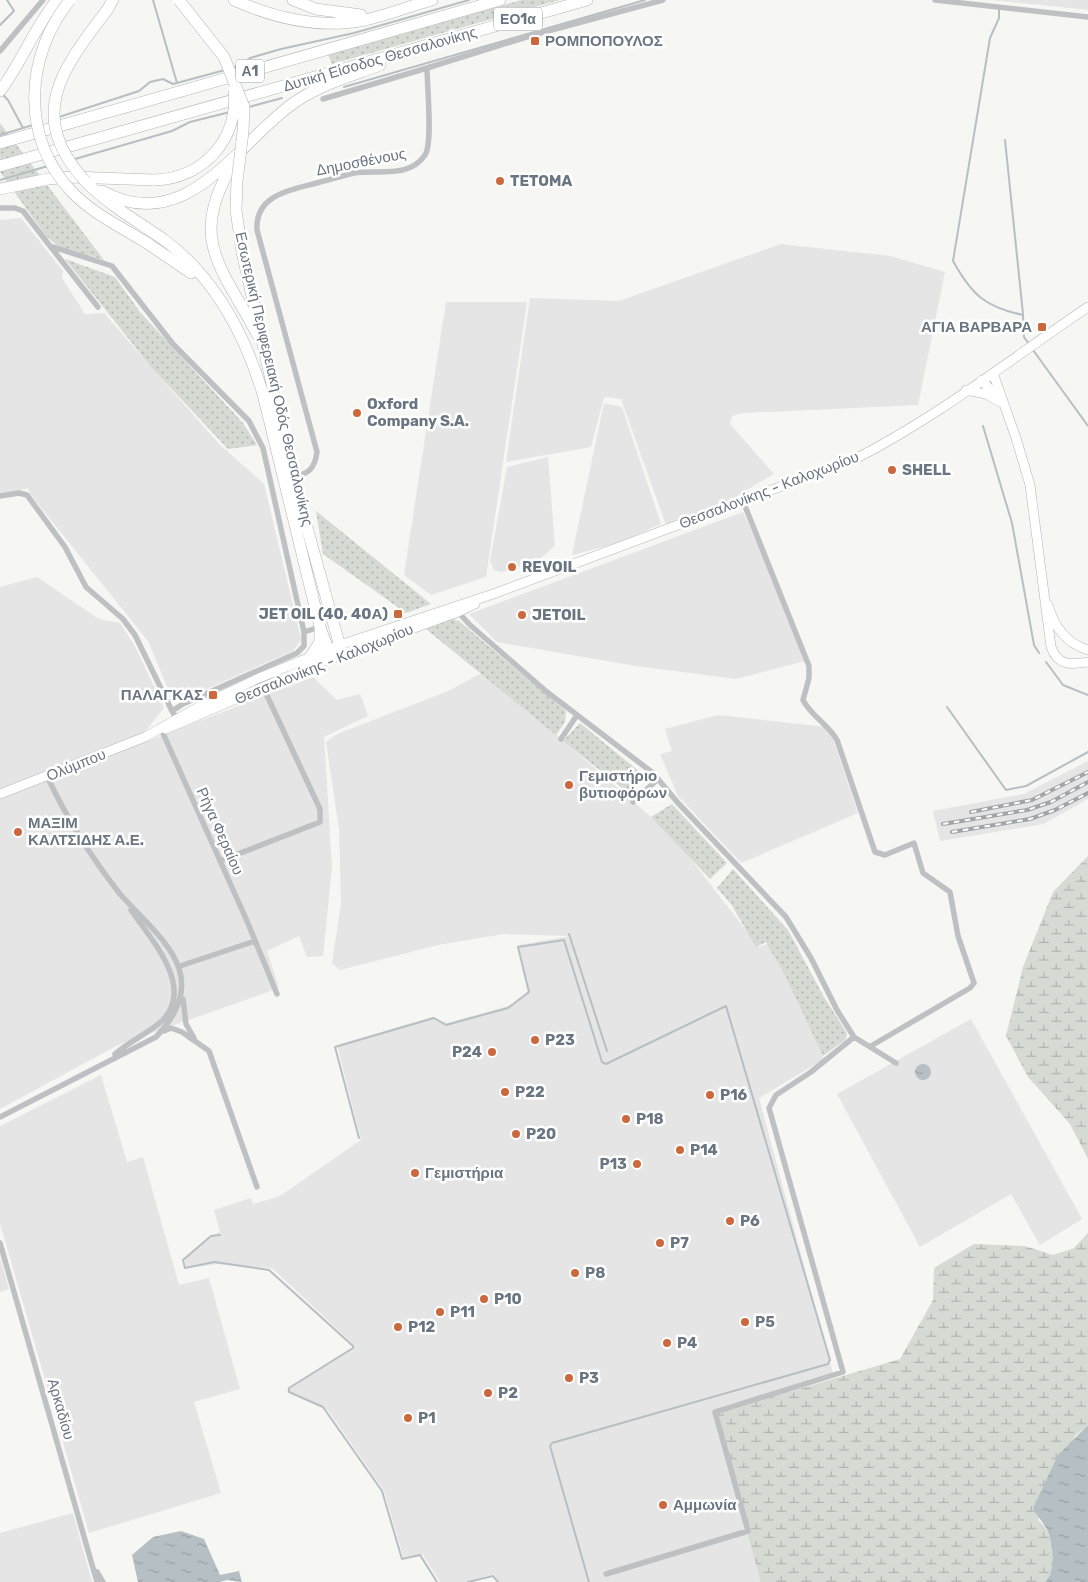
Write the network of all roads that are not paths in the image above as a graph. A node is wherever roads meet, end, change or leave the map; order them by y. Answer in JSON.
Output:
{"nodes":[{"id":1,"x":43,"y":0,"type":"edge"},
{"id":2,"x":57,"y":0,"type":"edge"},
{"id":3,"x":70,"y":0,"type":"edge"},
{"id":4,"x":178,"y":0,"type":"edge"},
{"id":5,"x":234,"y":0,"type":"edge"},
{"id":6,"x":293,"y":0,"type":"edge"},
{"id":7,"x":432,"y":0,"type":"edge"},
{"id":8,"x":500,"y":0,"type":"edge"},
{"id":9,"x":587,"y":0,"type":"edge"},
{"id":10,"x":663,"y":0,"type":"edge"},
{"id":11,"x":935,"y":0,"type":"edge"},
{"id":12,"x":110,"y":5,"type":"edge"},
{"id":13,"x":390,"y":12,"type":"junction"},
{"id":14,"x":1088,"y":17,"type":"edge"},
{"id":15,"x":450,"y":39,"type":"junction"},
{"id":16,"x":0,"y":51,"type":"edge"},
{"id":17,"x":427,"y":68,"type":"junction"},
{"id":18,"x":233,"y":81,"type":"junction"},
{"id":19,"x":0,"y":91,"type":"edge"},
{"id":20,"x":323,"y":99,"type":"dead end"},
{"id":21,"x":0,"y":143,"type":"edge"},
{"id":22,"x":239,"y":154,"type":"junction"},
{"id":23,"x":0,"y":166,"type":"edge"},
{"id":24,"x":86,"y":182,"type":"junction"},
{"id":25,"x":0,"y":189,"type":"edge"},
{"id":26,"x":0,"y":208,"type":"edge"},
{"id":27,"x":50,"y":246,"type":"junction"},
{"id":28,"x":214,"y":293,"type":"junction"},
{"id":29,"x":1088,"y":306,"type":"edge"},
{"id":30,"x":98,"y":307,"type":"dead end"},
{"id":31,"x":268,"y":359,"type":"junction"},
{"id":32,"x":992,"y":373,"type":"junction"},
{"id":33,"x":982,"y":380,"type":"junction"},
{"id":34,"x":966,"y":390,"type":"junction"},
{"id":35,"x":1002,"y":405,"type":"junction"},
{"id":36,"x":293,"y":477,"type":"junction"},
{"id":37,"x":0,"y":496,"type":"edge"},
{"id":38,"x":743,"y":500,"type":"junction"},
{"id":39,"x":1042,"y":591,"type":"junction"},
{"id":40,"x":496,"y":593,"type":"junction"},
{"id":41,"x":455,"y":614,"type":"junction"},
{"id":42,"x":320,"y":627,"type":"junction"},
{"id":43,"x":304,"y":632,"type":"junction"},
{"id":44,"x":341,"y":649,"type":"junction"},
{"id":45,"x":1088,"y":650,"type":"edge"},
{"id":46,"x":329,"y":654,"type":"junction"},
{"id":47,"x":311,"y":656,"type":"junction"},
{"id":48,"x":1088,"y":662,"type":"edge"},
{"id":49,"x":263,"y":687,"type":"junction"},
{"id":50,"x":577,"y":715,"type":"junction"},
{"id":51,"x":176,"y":718,"type":"junction"},
{"id":52,"x":162,"y":731,"type":"junction"},
{"id":53,"x":151,"y":734,"type":"junction"},
{"id":54,"x":560,"y":739,"type":"dead end"},
{"id":55,"x":47,"y":776,"type":"junction"},
{"id":56,"x":658,"y":779,"type":"junction"},
{"id":57,"x":0,"y":794,"type":"edge"},
{"id":58,"x":633,"y":802,"type":"dead end"},
{"id":59,"x":220,"y":861,"type":"junction"},
{"id":60,"x":119,"y":893,"type":"junction"},
{"id":61,"x":255,"y":941,"type":"junction"},
{"id":62,"x":180,"y":966,"type":"junction"},
{"id":63,"x":183,"y":994,"type":"junction"},
{"id":64,"x":277,"y":994,"type":"dead end"},
{"id":65,"x":170,"y":1006,"type":"junction"},
{"id":66,"x":172,"y":1018,"type":"junction"},
{"id":67,"x":163,"y":1020,"type":"junction"},
{"id":68,"x":186,"y":1024,"type":"junction"},
{"id":69,"x":182,"y":1032,"type":"junction"},
{"id":70,"x":156,"y":1036,"type":"junction"},
{"id":71,"x":854,"y":1037,"type":"junction"},
{"id":72,"x":195,"y":1040,"type":"junction"},
{"id":73,"x":871,"y":1046,"type":"junction"},
{"id":74,"x":112,"y":1057,"type":"junction"},
{"id":75,"x":896,"y":1063,"type":"dead end"},
{"id":76,"x":0,"y":1117,"type":"edge"},
{"id":77,"x":257,"y":1187,"type":"dead end"},
{"id":78,"x":0,"y":1243,"type":"edge"},
{"id":79,"x":95,"y":1568,"type":"junction"},
{"id":80,"x":606,"y":1574,"type":"dead end"},
{"id":81,"x":97,"y":1582,"type":"edge"},
{"id":82,"x":103,"y":1582,"type":"edge"}],
"edges":[{"from":1,"to":16,"type":"street"},
{"from":2,"to":19,"type":"highway"},
{"from":3,"to":28,"type":"highway","bridge":true},
{"from":4,"to":18,"type":"highway","name":"Εσωτερική Περιφερειακή Οδός Θεσσαλονίκης","bridge":true},
{"from":5,"to":13,"type":"highway"},
{"from":6,"to":13,"type":"highway"},
{"from":7,"to":13,"type":"highway"},
{"from":8,"to":21,"type":"highway","name":"Δυτική Είσοδος Θεσσαλονίκης","number":"Α1"},
{"from":9,"to":15,"type":"highway","name":"Δυτική Είσοδος Θεσσαλονίκης","number":"ΕΟ1α"},
{"from":10,"to":17,"type":"street"},
{"from":11,"to":14,"type":"street"},
{"from":12,"to":24,"type":"highway","name":"Εσωτερική Περιφερειακή Οδός Θεσσαλονίκης","bridge":true},
{"from":15,"to":22,"type":"highway"},
{"from":15,"to":23,"type":"highway","name":"Δυτική Είσοδος Θεσσαλονίκης","number":"Α1"},
{"from":17,"to":20,"type":"street"},
{"from":17,"to":36,"type":"street","name":"Δημοσθένους"},
{"from":18,"to":25,"type":"highway","bridge":true},
{"from":18,"to":31,"type":"highway","name":"Εσωτερική Περιφερειακή Οδός Θεσσαλονίκης","bridge":true},
{"from":22,"to":24,"type":"highway"},
{"from":22,"to":31,"type":"highway"},
{"from":24,"to":28,"type":"highway","name":"Εσωτερική Περιφερειακή Οδός Θεσσαλονίκης"},
{"from":26,"to":27,"type":"street"},
{"from":27,"to":30,"type":"street"},
{"from":27,"to":43,"type":"street"},
{"from":28,"to":42,"type":"highway","name":"Εσωτερική Περιφερειακή Οδός Θεσσαλονίκης"},
{"from":29,"to":32,"type":"main road","name":"Θεσσαλονίκης - Καλοχωρίου"},
{"from":31,"to":36,"type":"highway","name":"Εσωτερική Περιφερειακή Οδός Θεσσαλονίκης"},
{"from":32,"to":33,"type":"main road","name":"Θεσσαλονίκης - Καλοχωρίου"},
{"from":32,"to":35,"type":"main road"},
{"from":33,"to":34,"type":"main road","name":"Θεσσαλονίκης - Καλοχωρίου"},
{"from":33,"to":35,"type":"main road"},
{"from":34,"to":35,"type":"main road"},
{"from":34,"to":38,"type":"main road","name":"Θεσσαλονίκης - Καλοχωρίου"},
{"from":35,"to":39,"type":"main road"},
{"from":36,"to":44,"type":"highway","name":"Εσωτερική Περιφερειακή Οδός Θεσσαλονίκης"},
{"from":37,"to":51,"type":"street"},
{"from":38,"to":40,"type":"main road","name":"Θεσσαλονίκης - Καλοχωρίου"},
{"from":38,"to":73,"type":"street"},
{"from":39,"to":45,"type":"main road"},
{"from":39,"to":48,"type":"main road"},
{"from":40,"to":41,"type":"main road","name":"Θεσσαλονίκης - Καλοχωρίου"},
{"from":40,"to":44,"type":"main road","name":"Θεσσαλονίκης - Καλοχωρίου"},
{"from":41,"to":44,"type":"main road","name":"Θεσσαλονίκης - Καλοχωρίου"},
{"from":41,"to":50,"type":"street"},
{"from":42,"to":43,"type":"street"},
{"from":42,"to":46,"type":"highway","name":"Εσωτερική Περιφερειακή Οδός Θεσσαλονίκης"},
{"from":42,"to":47,"type":"highway"},
{"from":43,"to":51,"type":"street"},
{"from":44,"to":46,"type":"main road","name":"Θεσσαλονίκης - Καλοχωρίου"},
{"from":46,"to":47,"type":"main road","name":"Θεσσαλονίκης - Καλοχωρίου"},
{"from":46,"to":49,"type":"main road","name":"Θεσσαλονίκης - Καλοχωρίου"},
{"from":47,"to":51,"type":"main road","name":"Θεσσαλονίκης - Καλοχωρίου"},
{"from":49,"to":51,"type":"main road","name":"Θεσσαλονίκης - Καλοχωρίου"},
{"from":49,"to":59,"type":"street"},
{"from":50,"to":54,"type":"street"},
{"from":50,"to":56,"type":"street"},
{"from":51,"to":52,"type":"main road","name":"Θεσσαλονίκης - Καλοχωρίου"},
{"from":51,"to":53,"type":"main road"},
{"from":52,"to":53,"type":"main road","name":"Θεσσαλονίκης - Καλοχωρίου"},
{"from":52,"to":59,"type":"street","name":"Ρήγα Φεραίου"},
{"from":53,"to":55,"type":"main road","name":"Ολύμπου"},
{"from":55,"to":57,"type":"main road","name":"Ολύμπου"},
{"from":55,"to":60,"type":"street"},
{"from":56,"to":58,"type":"street"},
{"from":56,"to":71,"type":"street"},
{"from":59,"to":61,"type":"street","name":"Ρήγα Φεραίου"},
{"from":60,"to":62,"type":"street"},
{"from":60,"to":65,"type":"street"},
{"from":61,"to":62,"type":"street"},
{"from":61,"to":64,"type":"street","name":"Ρήγα Φεραίου"},
{"from":62,"to":63,"type":"street"},
{"from":63,"to":66,"type":"street"},
{"from":63,"to":68,"type":"street"},
{"from":65,"to":66,"type":"street"},
{"from":65,"to":67,"type":"street"},
{"from":66,"to":67,"type":"street"},
{"from":66,"to":68,"type":"street"},
{"from":66,"to":69,"type":"street"},
{"from":66,"to":70,"type":"street"},
{"from":67,"to":74,"type":"street"},
{"from":68,"to":72,"type":"street"},
{"from":69,"to":70,"type":"street"},
{"from":69,"to":72,"type":"street"},
{"from":70,"to":74,"type":"street"},
{"from":71,"to":73,"type":"street"},
{"from":71,"to":80,"type":"street"},
{"from":72,"to":77,"type":"street"},
{"from":73,"to":75,"type":"street"},
{"from":74,"to":76,"type":"street"},
{"from":78,"to":79,"type":"street","name":"Αρκαδίου"},
{"from":79,"to":81,"type":"street","name":"Αρκαδίου"},
{"from":79,"to":82,"type":"street"}]}
